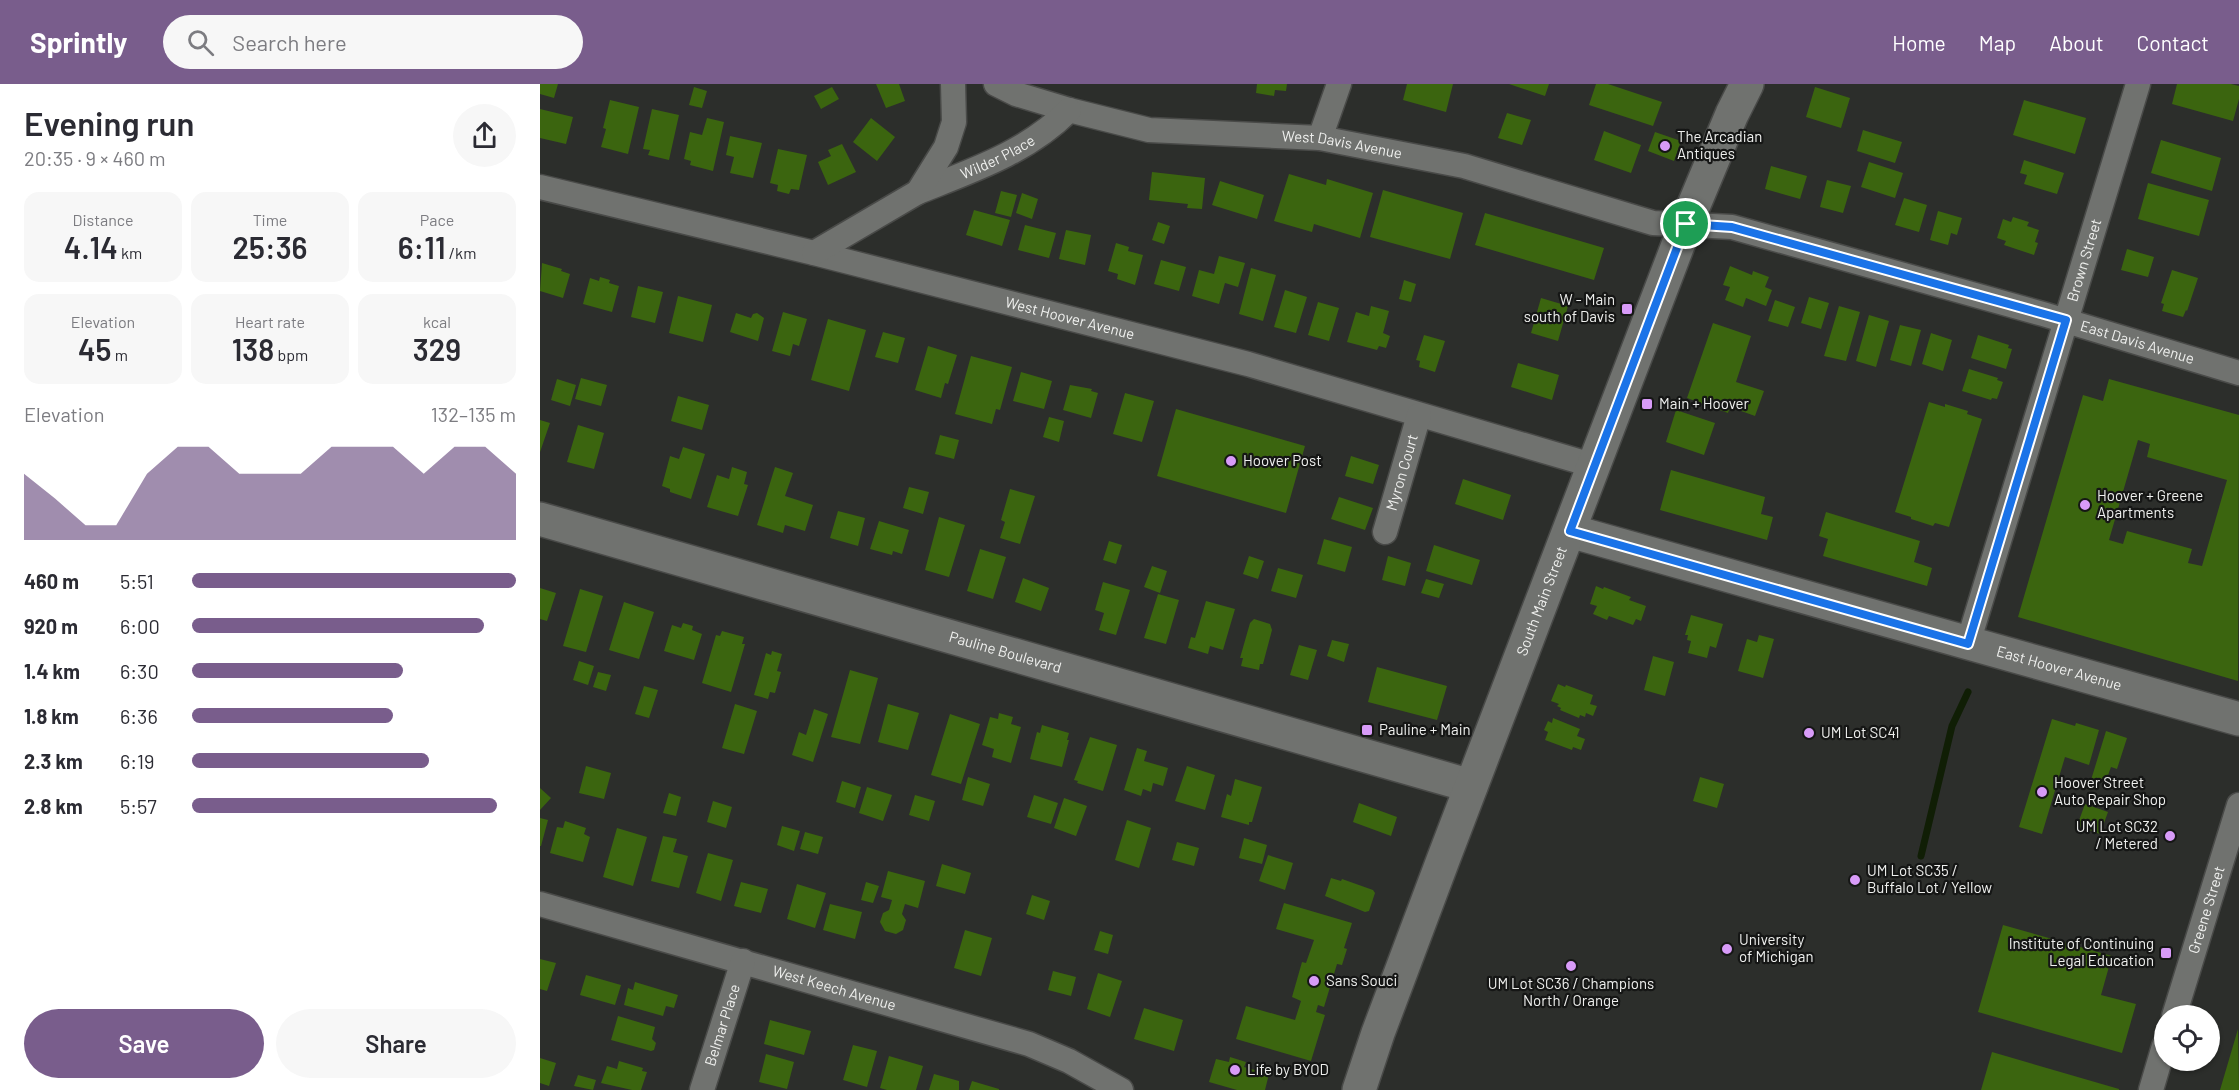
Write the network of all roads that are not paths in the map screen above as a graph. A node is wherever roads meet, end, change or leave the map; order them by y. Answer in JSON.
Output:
{"nodes":[{"id":1,"x":953,"y":84,"type":"edge"},
{"id":2,"x":996,"y":84,"type":"edge"},
{"id":3,"x":1339,"y":84,"type":"edge"},
{"id":4,"x":1747,"y":84,"type":"edge"},
{"id":5,"x":2138,"y":84,"type":"edge"},
{"id":6,"x":1069,"y":111,"type":"junction"},
{"id":7,"x":1320,"y":138,"type":"junction"},
{"id":8,"x":540,"y":187,"type":"edge"},
{"id":9,"x":918,"y":192,"type":"junction"},
{"id":10,"x":1686,"y":224,"type":"junction"},
{"id":11,"x":814,"y":253,"type":"junction"},
{"id":12,"x":2066,"y":320,"type":"junction"},
{"id":13,"x":2239,"y":373,"type":"edge"},
{"id":14,"x":1419,"y":415,"type":"junction"},
{"id":15,"x":1595,"y":466,"type":"junction"},
{"id":16,"x":540,"y":519,"type":"edge"},
{"id":17,"x":1570,"y":531,"type":"junction"},
{"id":18,"x":1385,"y":532,"type":"dead end"},
{"id":19,"x":1968,"y":644,"type":"junction"},
{"id":20,"x":2239,"y":719,"type":"edge"},
{"id":21,"x":1471,"y":786,"type":"junction"},
{"id":22,"x":2239,"y":805,"type":"edge"},
{"id":23,"x":540,"y":904,"type":"edge"},
{"id":24,"x":743,"y":961,"type":"junction"},
{"id":25,"x":2177,"y":1005,"type":"edge"},
{"id":26,"x":2157,"y":1071,"type":"edge"},
{"id":27,"x":702,"y":1090,"type":"edge"},
{"id":28,"x":1120,"y":1090,"type":"edge"},
{"id":29,"x":1359,"y":1090,"type":"edge"},
{"id":30,"x":2151,"y":1090,"type":"edge"}],
"edges":[{"from":1,"to":9,"type":"street","name":"Wilder Place"},
{"from":2,"to":6,"type":"street","name":"West Davis Avenue"},
{"from":3,"to":7,"type":"street"},
{"from":4,"to":10,"type":"street","name":"South Main Street"},
{"from":5,"to":12,"type":"street","name":"Brown Street"},
{"from":6,"to":7,"type":"street","name":"West Davis Avenue"},
{"from":6,"to":9,"type":"street","name":"Wilder Place"},
{"from":7,"to":10,"type":"street","name":"West Davis Avenue"},
{"from":8,"to":11,"type":"street","name":"West Hoover Avenue"},
{"from":9,"to":11,"type":"street","name":"Wilder Place"},
{"from":10,"to":12,"type":"street","name":"East Davis Avenue"},
{"from":10,"to":15,"type":"street","name":"South Main Street"},
{"from":11,"to":14,"type":"street","name":"West Hoover Avenue"},
{"from":12,"to":13,"type":"street","name":"East Davis Avenue"},
{"from":12,"to":19,"type":"street","name":"Brown Street"},
{"from":14,"to":15,"type":"street","name":"West Hoover Avenue"},
{"from":14,"to":18,"type":"street","name":"Myron Court"},
{"from":15,"to":17,"type":"street","name":"South Main Street"},
{"from":16,"to":21,"type":"street","name":"Pauline Boulevard"},
{"from":17,"to":19,"type":"street","name":"East Hoover Avenue"},
{"from":17,"to":21,"type":"street","name":"South Main Street"},
{"from":19,"to":20,"type":"street","name":"East Hoover Avenue"},
{"from":21,"to":29,"type":"street","name":"South Main Street"},
{"from":22,"to":25,"type":"street","name":"Greene Street"},
{"from":23,"to":24,"type":"street","name":"West Keech Avenue"},
{"from":24,"to":27,"type":"street","name":"Belmar Place"},
{"from":24,"to":28,"type":"street","name":"West Keech Avenue"},
{"from":26,"to":30,"type":"street"}]}
